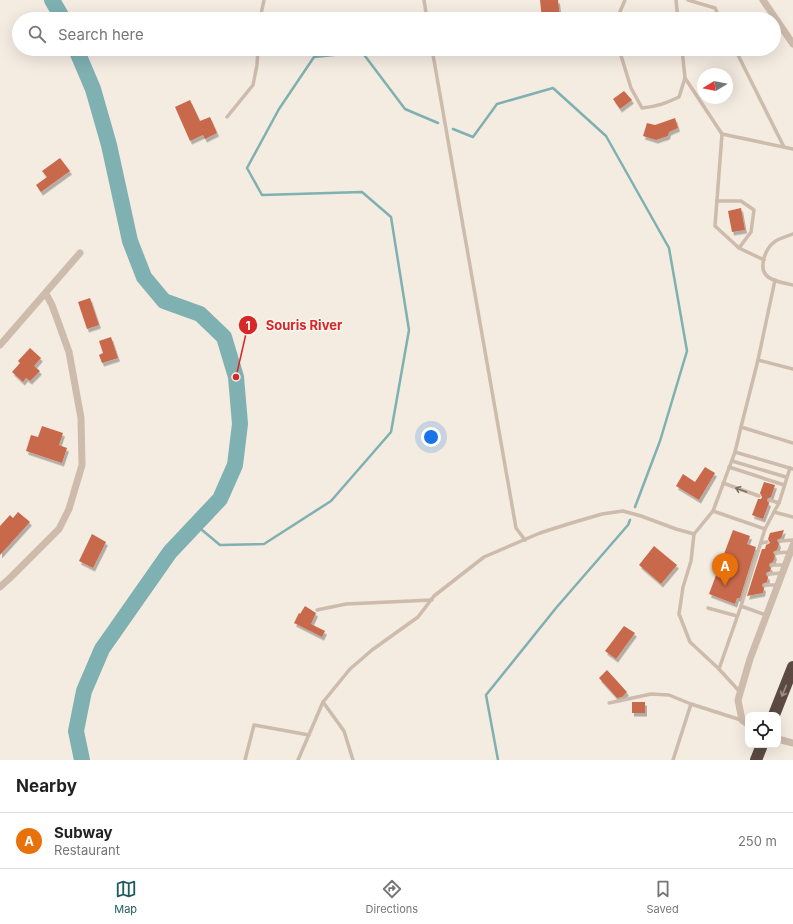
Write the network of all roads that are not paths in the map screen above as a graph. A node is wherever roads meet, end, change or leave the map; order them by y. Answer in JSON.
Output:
{"nodes":[{"id":1,"x":264,"y":0,"type":"edge"},
{"id":2,"x":424,"y":0,"type":"edge"},
{"id":3,"x":626,"y":0,"type":"edge"},
{"id":4,"x":676,"y":0,"type":"edge"},
{"id":5,"x":688,"y":0,"type":"edge"},
{"id":6,"x":763,"y":0,"type":"edge"},
{"id":7,"x":261,"y":12,"type":"edge"},
{"id":8,"x":426,"y":12,"type":"edge"},
{"id":9,"x":620,"y":12,"type":"edge"},
{"id":10,"x":677,"y":12,"type":"edge"},
{"id":11,"x":717,"y":12,"type":"edge"},
{"id":12,"x":771,"y":12,"type":"edge"},
{"id":13,"x":781,"y":26,"type":"edge"},
{"id":14,"x":793,"y":44,"type":"edge"},
{"id":15,"x":258,"y":56,"type":"edge"},
{"id":16,"x":433,"y":56,"type":"edge"},
{"id":17,"x":621,"y":56,"type":"edge"},
{"id":18,"x":683,"y":56,"type":"edge"},
{"id":19,"x":738,"y":56,"type":"edge"},
{"id":20,"x":686,"y":78,"type":"junction"},
{"id":21,"x":227,"y":117,"type":"dead end"},
{"id":22,"x":722,"y":134,"type":"junction"},
{"id":23,"x":784,"y":147,"type":"junction"},
{"id":24,"x":793,"y":149,"type":"edge"},
{"id":25,"x":717,"y":202,"type":"junction"},
{"id":26,"x":793,"y":234,"type":"edge"},
{"id":27,"x":739,"y":248,"type":"junction"},
{"id":28,"x":80,"y":253,"type":"dead end"},
{"id":29,"x":764,"y":260,"type":"junction"},
{"id":30,"x":775,"y":280,"type":"junction"},
{"id":31,"x":793,"y":285,"type":"edge"},
{"id":32,"x":46,"y":294,"type":"junction"},
{"id":33,"x":0,"y":345,"type":"edge"},
{"id":34,"x":758,"y":360,"type":"junction"},
{"id":35,"x":793,"y":369,"type":"edge"},
{"id":36,"x":741,"y":427,"type":"junction"},
{"id":37,"x":793,"y":443,"type":"edge"},
{"id":38,"x":735,"y":452,"type":"junction"},
{"id":39,"x":732,"y":461,"type":"junction"},
{"id":40,"x":729,"y":467,"type":"junction"},
{"id":41,"x":791,"y":468,"type":"edge"},
{"id":42,"x":786,"y":477,"type":"junction"},
{"id":43,"x":723,"y":483,"type":"junction"},
{"id":44,"x":784,"y":485,"type":"junction"},
{"id":45,"x":759,"y":496,"type":"dead end"},
{"id":46,"x":770,"y":500,"type":"dead end"},
{"id":47,"x":779,"y":503,"type":"junction"},
{"id":48,"x":713,"y":510,"type":"junction"},
{"id":49,"x":774,"y":512,"type":"junction"},
{"id":50,"x":793,"y":517,"type":"edge"},
{"id":51,"x":766,"y":529,"type":"junction"},
{"id":52,"x":694,"y":534,"type":"junction"},
{"id":53,"x":525,"y":540,"type":"junction"},
{"id":54,"x":793,"y":540,"type":"edge"},
{"id":55,"x":780,"y":541,"type":"dead end"},
{"id":56,"x":767,"y":542,"type":"dead end"},
{"id":57,"x":761,"y":543,"type":"junction"},
{"id":58,"x":792,"y":548,"type":"edge"},
{"id":59,"x":776,"y":553,"type":"dead end"},
{"id":60,"x":757,"y":554,"type":"junction"},
{"id":61,"x":763,"y":554,"type":"dead end"},
{"id":62,"x":772,"y":565,"type":"dead end"},
{"id":63,"x":785,"y":565,"type":"junction"},
{"id":64,"x":754,"y":566,"type":"junction"},
{"id":65,"x":759,"y":566,"type":"dead end"},
{"id":66,"x":782,"y":573,"type":"junction"},
{"id":67,"x":769,"y":574,"type":"dead end"},
{"id":68,"x":750,"y":576,"type":"junction"},
{"id":69,"x":755,"y":576,"type":"dead end"},
{"id":70,"x":765,"y":585,"type":"dead end"},
{"id":71,"x":778,"y":585,"type":"junction"},
{"id":72,"x":0,"y":586,"type":"edge"},
{"id":73,"x":747,"y":586,"type":"junction"},
{"id":74,"x":752,"y":586,"type":"dead end"},
{"id":75,"x":432,"y":600,"type":"junction"},
{"id":76,"x":740,"y":606,"type":"junction"},
{"id":77,"x":708,"y":608,"type":"dead end"},
{"id":78,"x":317,"y":610,"type":"dead end"},
{"id":79,"x":766,"y":615,"type":"junction"},
{"id":80,"x":737,"y":616,"type":"junction"},
{"id":81,"x":793,"y":667,"type":"edge"},
{"id":82,"x":719,"y":669,"type":"junction"},
{"id":83,"x":740,"y":692,"type":"junction"},
{"id":84,"x":323,"y":702,"type":"junction"},
{"id":85,"x":609,"y":704,"type":"dead end"},
{"id":86,"x":691,"y":704,"type":"junction"},
{"id":87,"x":775,"y":712,"type":"edge"},
{"id":88,"x":745,"y":722,"type":"edge"},
{"id":89,"x":309,"y":735,"type":"junction"},
{"id":90,"x":781,"y":740,"type":"edge"},
{"id":91,"x":793,"y":743,"type":"edge"},
{"id":92,"x":761,"y":748,"type":"edge"},
{"id":93,"x":246,"y":760,"type":"edge"},
{"id":94,"x":298,"y":760,"type":"edge"},
{"id":95,"x":353,"y":760,"type":"edge"},
{"id":96,"x":673,"y":760,"type":"edge"},
{"id":97,"x":756,"y":760,"type":"edge"}],
"edges":[{"from":1,"to":7,"type":"lane"},
{"from":2,"to":8,"type":"lane"},
{"from":3,"to":9,"type":"lane"},
{"from":4,"to":10,"type":"lane"},
{"from":5,"to":11,"type":"lane"},
{"from":6,"to":12,"type":"street"},
{"from":13,"to":14,"type":"street"},
{"from":15,"to":21,"type":"lane"},
{"from":16,"to":53,"type":"lane"},
{"from":17,"to":20,"type":"lane"},
{"from":18,"to":20,"type":"lane"},
{"from":19,"to":23,"type":"lane"},
{"from":20,"to":22,"type":"lane"},
{"from":22,"to":23,"type":"lane"},
{"from":22,"to":25,"type":"lane"},
{"from":23,"to":24,"type":"lane"},
{"from":25,"to":27,"type":"lane"},
{"from":25,"to":27,"type":"lane"},
{"from":26,"to":29,"type":"lane"},
{"from":27,"to":29,"type":"lane"},
{"from":28,"to":32,"type":"street"},
{"from":29,"to":30,"type":"lane"},
{"from":30,"to":31,"type":"lane"},
{"from":30,"to":34,"type":"lane"},
{"from":32,"to":33,"type":"street"},
{"from":32,"to":72,"type":"street"},
{"from":34,"to":35,"type":"lane"},
{"from":34,"to":36,"type":"lane"},
{"from":36,"to":37,"type":"lane"},
{"from":36,"to":38,"type":"lane"},
{"from":38,"to":39,"type":"lane"},
{"from":38,"to":41,"type":"lane"},
{"from":39,"to":40,"type":"lane"},
{"from":39,"to":42,"type":"lane"},
{"from":40,"to":43,"type":"lane"},
{"from":40,"to":44,"type":"lane"},
{"from":41,"to":42,"type":"lane"},
{"from":42,"to":44,"type":"lane"},
{"from":45,"to":43,"type":"lane","one_way":true},
{"from":43,"to":48,"type":"lane"},
{"from":44,"to":47,"type":"lane"},
{"from":46,"to":47,"type":"lane"},
{"from":47,"to":49,"type":"lane"},
{"from":48,"to":51,"type":"lane"},
{"from":48,"to":52,"type":"lane"},
{"from":49,"to":50,"type":"lane"},
{"from":49,"to":51,"type":"lane"},
{"from":51,"to":57,"type":"lane"},
{"from":52,"to":53,"type":"lane"},
{"from":52,"to":82,"type":"lane"},
{"from":53,"to":75,"type":"lane"},
{"from":54,"to":55,"type":"lane"},
{"from":56,"to":57,"type":"lane"},
{"from":57,"to":60,"type":"lane"},
{"from":58,"to":59,"type":"lane"},
{"from":58,"to":63,"type":"street"},
{"from":60,"to":61,"type":"lane"},
{"from":60,"to":64,"type":"lane"},
{"from":62,"to":63,"type":"lane"},
{"from":63,"to":66,"type":"street"},
{"from":64,"to":65,"type":"lane"},
{"from":64,"to":68,"type":"lane"},
{"from":66,"to":67,"type":"lane"},
{"from":66,"to":71,"type":"street"},
{"from":68,"to":69,"type":"lane"},
{"from":68,"to":73,"type":"lane"},
{"from":70,"to":71,"type":"lane"},
{"from":71,"to":79,"type":"street"},
{"from":73,"to":74,"type":"lane"},
{"from":73,"to":76,"type":"lane"},
{"from":75,"to":78,"type":"lane"},
{"from":75,"to":84,"type":"lane"},
{"from":76,"to":79,"type":"lane"},
{"from":76,"to":80,"type":"lane"},
{"from":77,"to":80,"type":"lane"},
{"from":79,"to":83,"type":"street"},
{"from":80,"to":82,"type":"lane"},
{"from":81,"to":87,"type":"highway","one_way":true},
{"from":82,"to":83,"type":"lane"},
{"from":83,"to":88,"type":"street"},
{"from":84,"to":89,"type":"lane"},
{"from":84,"to":95,"type":"lane"},
{"from":85,"to":86,"type":"lane"},
{"from":86,"to":88,"type":"lane"},
{"from":86,"to":96,"type":"lane"},
{"from":89,"to":93,"type":"lane"},
{"from":89,"to":94,"type":"lane"},
{"from":90,"to":91,"type":"street"},
{"from":92,"to":97,"type":"highway"}]}
